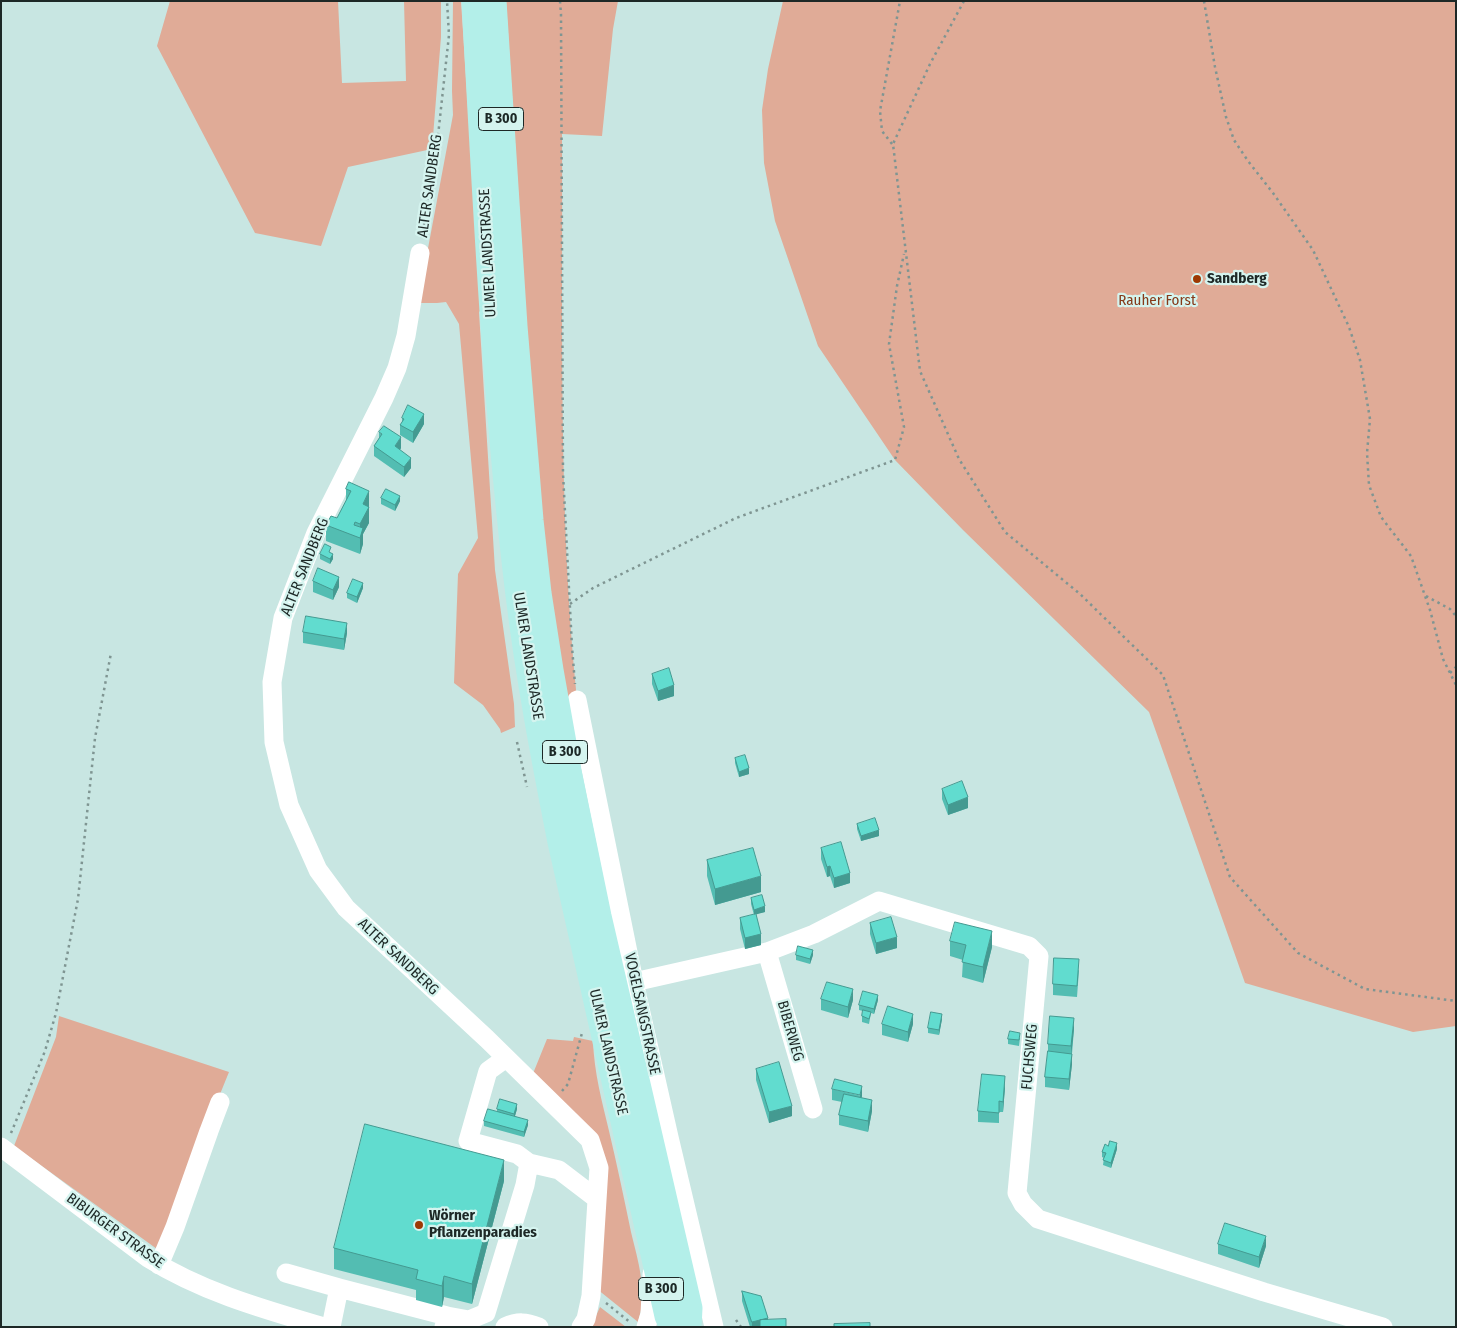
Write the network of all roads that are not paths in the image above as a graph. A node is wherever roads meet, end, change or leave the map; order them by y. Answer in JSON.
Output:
{"nodes":[{"id":1,"x":474,"y":1,"type":"edge"},
{"id":2,"x":494,"y":1,"type":"edge"},
{"id":3,"x":420,"y":253,"type":"road end"},
{"id":4,"x":577,"y":700,"type":"road end"},
{"id":5,"x":767,"y":952,"type":"junction"},
{"id":6,"x":634,"y":982,"type":"junction"},
{"id":7,"x":506,"y":1058,"type":"junction"},
{"id":8,"x":220,"y":1102,"type":"dead end"},
{"id":9,"x":813,"y":1109,"type":"dead end"},
{"id":10,"x":2,"y":1147,"type":"edge"},
{"id":11,"x":529,"y":1163,"type":"junction"},
{"id":12,"x":598,"y":1199,"type":"junction"},
{"id":13,"x":653,"y":1251,"type":"junction"},
{"id":14,"x":159,"y":1266,"type":"junction"},
{"id":15,"x":286,"y":1273,"type":"dead end"},
{"id":16,"x":339,"y":1288,"type":"junction"},
{"id":17,"x":445,"y":1321,"type":"edge"},
{"id":18,"x":324,"y":1327,"type":"edge"},
{"id":19,"x":331,"y":1327,"type":"edge"},
{"id":20,"x":505,"y":1327,"type":"edge"},
{"id":21,"x":539,"y":1327,"type":"edge"},
{"id":22,"x":581,"y":1327,"type":"edge"},
{"id":23,"x":646,"y":1327,"type":"edge"},
{"id":24,"x":672,"y":1327,"type":"edge"},
{"id":25,"x":689,"y":1327,"type":"edge"},
{"id":26,"x":714,"y":1327,"type":"edge"},
{"id":27,"x":1383,"y":1327,"type":"edge"}],
"edges":[{"from":1,"to":13,"type":"main road","name":"ULMER LANDSTRASSE","number":"B 300"},
{"from":2,"to":25,"type":"main road","name":"ULMER LANDSTRASSE","number":"B 300"},
{"from":3,"to":7,"type":"street","name":"ALTER SANDBERG"},
{"from":4,"to":6,"type":"street","name":"VOGELSANGSTRASSE"},
{"from":5,"to":6,"type":"street","name":"FUCHSWEG"},
{"from":5,"to":9,"type":"street","name":"BIBERWEG"},
{"from":5,"to":27,"type":"street","name":"FUCHSWEG"},
{"from":6,"to":26,"type":"street","name":"VOGELSANGSTRASSE"},
{"from":7,"to":11,"type":"street"},
{"from":7,"to":12,"type":"street","name":"ALTER SANDBERG"},
{"from":8,"to":14,"type":"street"},
{"from":10,"to":14,"type":"street","name":"BIBURGER STRASSE"},
{"from":11,"to":12,"type":"street"},
{"from":11,"to":17,"type":"street"},
{"from":12,"to":22,"type":"street","name":"ALTER SANDBERG"},
{"from":13,"to":23,"type":"street"},
{"from":13,"to":24,"type":"main road","name":"ULMER LANDSTRASSE","number":"B 300"},
{"from":14,"to":18,"type":"street","name":"BIBURGER STRASSE"},
{"from":15,"to":16,"type":"street"},
{"from":16,"to":17,"type":"street"},
{"from":16,"to":19,"type":"street"},
{"from":20,"to":21,"type":"street"}]}
